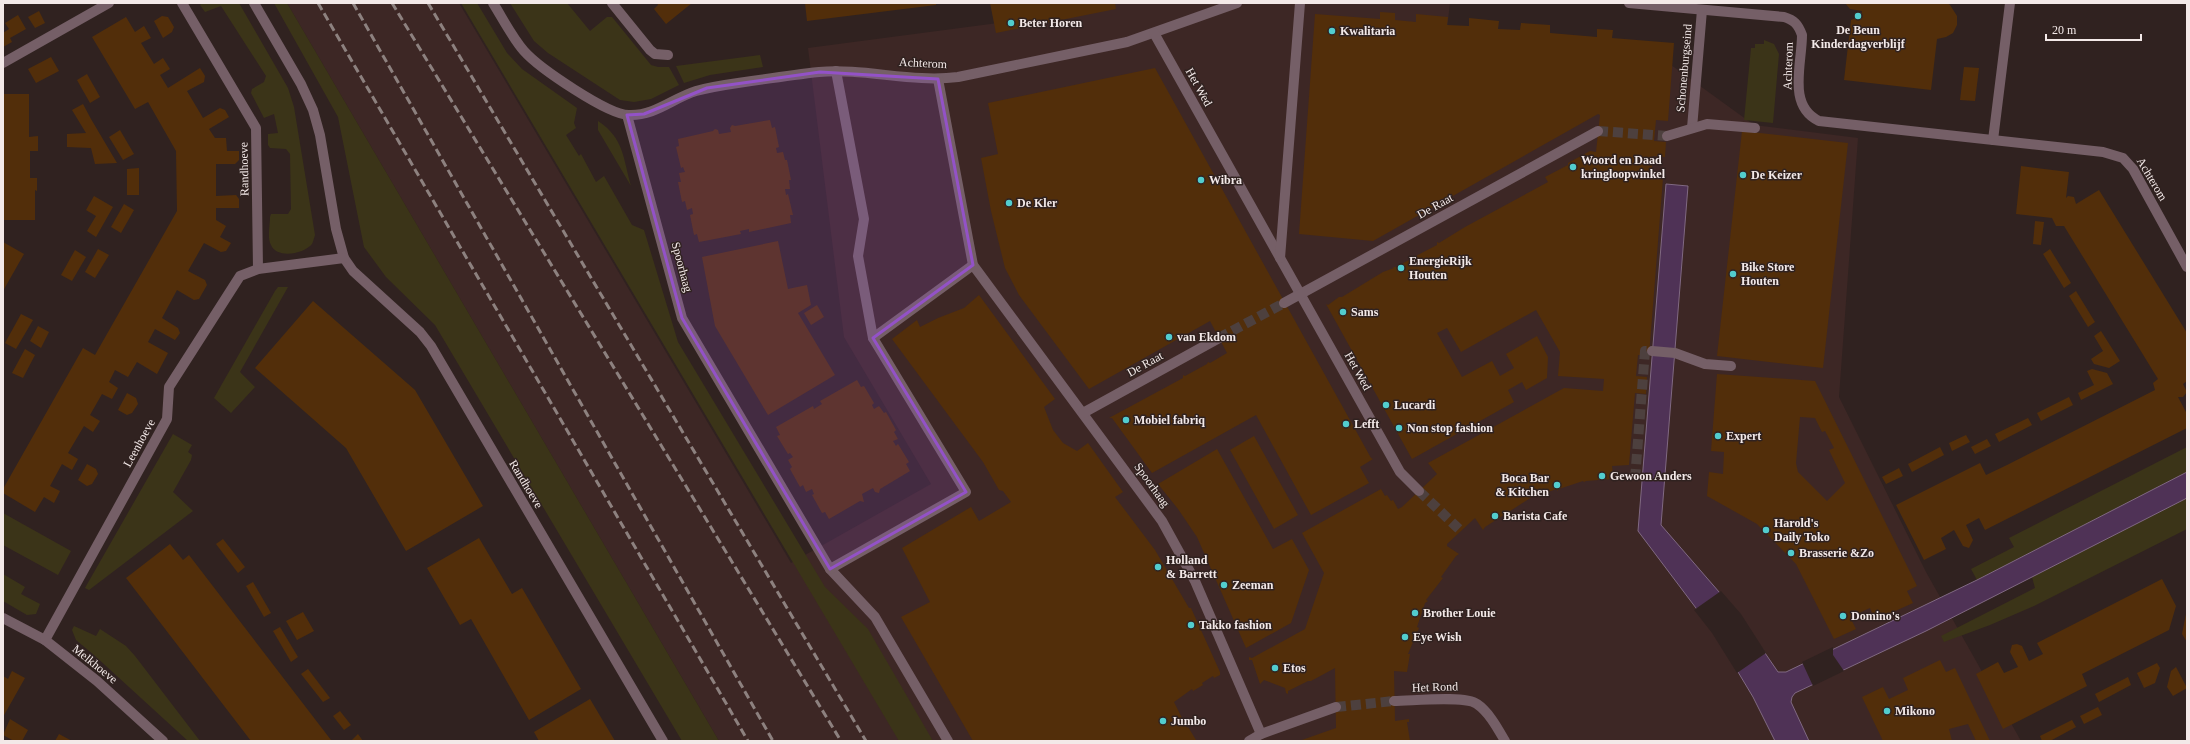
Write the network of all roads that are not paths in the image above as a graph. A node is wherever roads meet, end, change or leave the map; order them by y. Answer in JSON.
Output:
{"nodes":[{"id":1,"x":109,"y":3,"type":"edge"},
{"id":2,"x":182,"y":3,"type":"edge"},
{"id":3,"x":254,"y":3,"type":"edge"},
{"id":4,"x":493,"y":3,"type":"edge"},
{"id":5,"x":612,"y":3,"type":"edge"},
{"id":6,"x":1237,"y":3,"type":"edge"},
{"id":7,"x":1300,"y":3,"type":"edge"},
{"id":8,"x":1629,"y":3,"type":"edge"},
{"id":9,"x":2010,"y":3,"type":"edge"},
{"id":10,"x":1702,"y":10,"type":"junction"},
{"id":11,"x":1154,"y":33,"type":"junction"},
{"id":12,"x":668,"y":55,"type":"dead end"},
{"id":13,"x":3,"y":63,"type":"edge"},
{"id":14,"x":836,"y":71,"type":"junction"},
{"id":15,"x":938,"y":79,"type":"junction"},
{"id":16,"x":627,"y":115,"type":"junction"},
{"id":17,"x":1692,"y":128,"type":"junction"},
{"id":18,"x":1755,"y":128,"type":"dead end"},
{"id":19,"x":1598,"y":131,"type":"tunnel mouth"},
{"id":20,"x":1667,"y":136,"type":"tunnel mouth"},
{"id":21,"x":1993,"y":140,"type":"junction"},
{"id":22,"x":344,"y":258,"type":"junction"},
{"id":23,"x":1280,"y":258,"type":"junction"},
{"id":24,"x":973,"y":265,"type":"junction"},
{"id":25,"x":2187,"y":267,"type":"edge"},
{"id":26,"x":258,"y":269,"type":"junction"},
{"id":27,"x":1300,"y":294,"type":"junction"},
{"id":28,"x":1284,"y":303,"type":"tunnel mouth"},
{"id":29,"x":873,"y":338,"type":"junction"},
{"id":30,"x":1219,"y":338,"type":"tunnel mouth"},
{"id":31,"x":1652,"y":351,"type":"dead end"},
{"id":32,"x":1731,"y":366,"type":"dead end"},
{"id":33,"x":1082,"y":413,"type":"junction"},
{"id":34,"x":1419,"y":491,"type":"tunnel mouth"},
{"id":35,"x":830,"y":569,"type":"junction"},
{"id":36,"x":3,"y":618,"type":"edge"},
{"id":37,"x":45,"y":640,"type":"junction"},
{"id":38,"x":1394,"y":701,"type":"tunnel mouth"},
{"id":39,"x":1336,"y":707,"type":"tunnel mouth"},
{"id":40,"x":1267,"y":736,"type":"edge"},
{"id":41,"x":163,"y":741,"type":"edge"},
{"id":42,"x":663,"y":741,"type":"edge"},
{"id":43,"x":948,"y":741,"type":"edge"},
{"id":44,"x":1249,"y":741,"type":"edge"},
{"id":45,"x":1505,"y":741,"type":"edge"}],
"edges":[{"from":1,"to":13,"type":"street"},
{"from":2,"to":26,"type":"street","name":"Randhoeve"},
{"from":3,"to":22,"type":"street","name":"Randhoeve"},
{"from":4,"to":16,"type":"street"},
{"from":5,"to":12,"type":"street"},
{"from":6,"to":11,"type":"street","name":"Achterom"},
{"from":7,"to":23,"type":"street"},
{"from":8,"to":10,"type":"street","name":"Achterom"},
{"from":9,"to":21,"type":"street"},
{"from":10,"to":17,"type":"street","name":"Schonenburgseind"},
{"from":10,"to":21,"type":"street","name":"Achterom"},
{"from":11,"to":15,"type":"street","name":"Achterom"},
{"from":11,"to":23,"type":"street","name":"Het Wed"},
{"from":14,"to":15,"type":"street","name":"Achterom"},
{"from":14,"to":16,"type":"street","name":"Achterom"},
{"from":14,"to":29,"type":"street"},
{"from":15,"to":24,"type":"street","name":"Spoorhaag"},
{"from":16,"to":35,"type":"street","name":"Spoorhaag"},
{"from":17,"to":18,"type":"street","name":"Schonenburgseind"},
{"from":17,"to":20,"type":"street","name":"Schonenburgseind"},
{"from":19,"to":27,"type":"street","name":"De Raat"},
{"from":21,"to":25,"type":"street","name":"Achterom"},
{"from":22,"to":26,"type":"street"},
{"from":22,"to":42,"type":"street","name":"Randhoeve"},
{"from":23,"to":27,"type":"street","name":"Het Wed"},
{"from":24,"to":29,"type":"street"},
{"from":24,"to":33,"type":"street","name":"Spoorhaag"},
{"from":26,"to":37,"type":"street","name":"Leenhoeve"},
{"from":27,"to":28,"type":"street","name":"De Raat"},
{"from":27,"to":34,"type":"street","name":"Het Wed"},
{"from":29,"to":35,"type":"street"},
{"from":30,"to":33,"type":"street","name":"De Raat"},
{"from":31,"to":32,"type":"street"},
{"from":33,"to":40,"type":"street","name":"Spoorhaag"},
{"from":35,"to":43,"type":"street","name":"Spoorhaag"},
{"from":36,"to":37,"type":"street","name":"Melkhoeve"},
{"from":37,"to":41,"type":"street","name":"Melkhoeve"},
{"from":38,"to":45,"type":"street","name":"Het Rond"},
{"from":39,"to":40,"type":"street"},
{"from":40,"to":44,"type":"street"}]}
